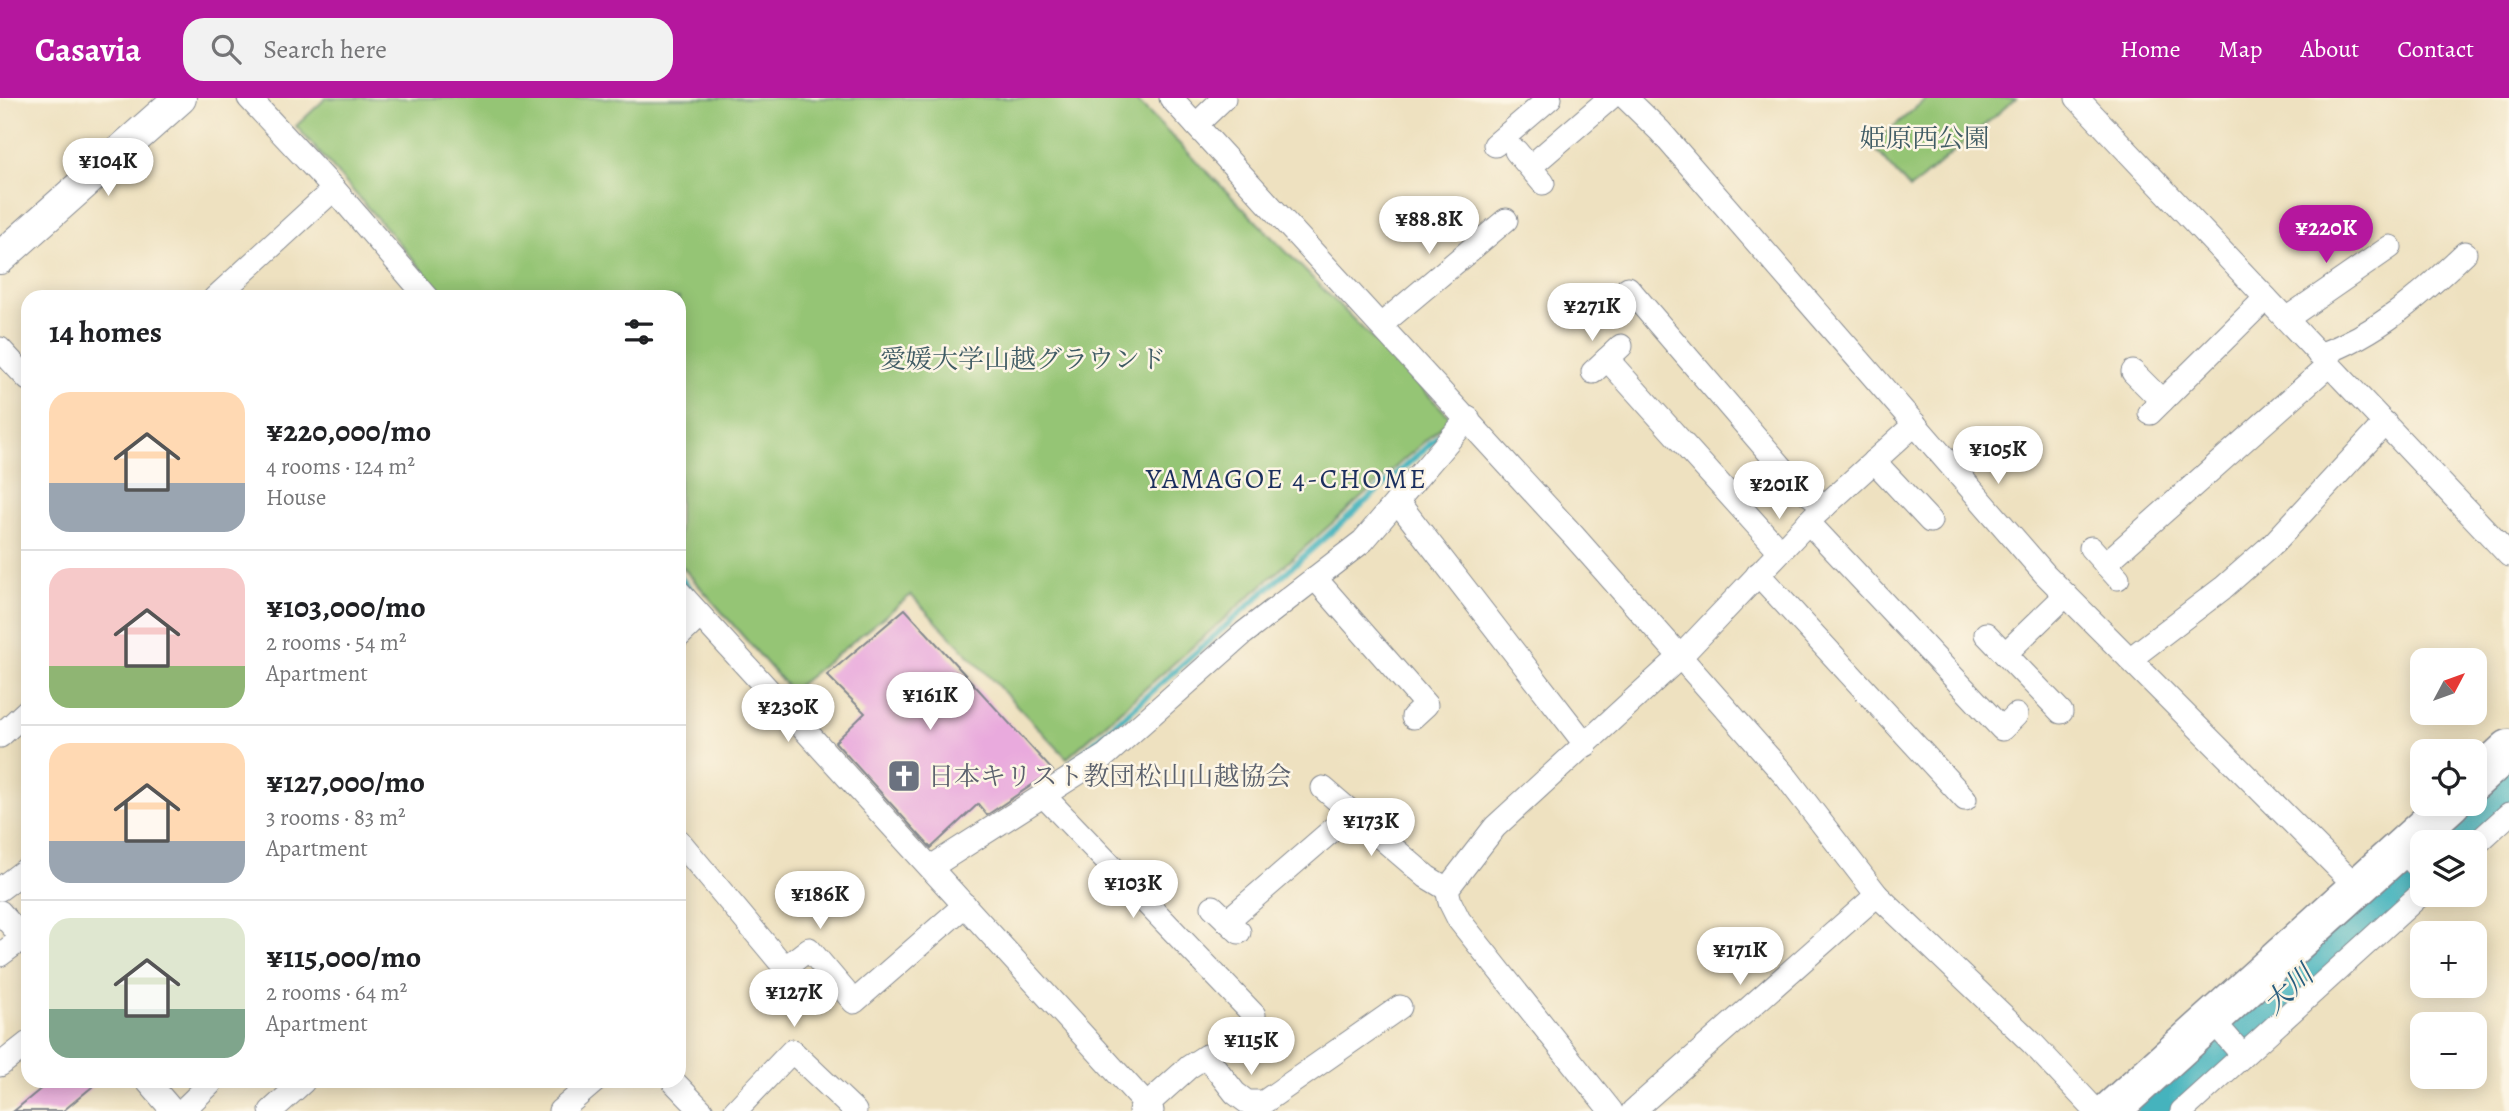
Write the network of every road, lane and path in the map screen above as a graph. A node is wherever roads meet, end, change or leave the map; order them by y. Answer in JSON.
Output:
{"nodes":[{"id":1,"x":180,"y":98,"type":"edge"},
{"id":2,"x":249,"y":98,"type":"edge"},
{"id":3,"x":1171,"y":98,"type":"edge"},
{"id":4,"x":1224,"y":98,"type":"edge"},
{"id":5,"x":1550,"y":98,"type":"edge"},
{"id":6,"x":1610,"y":98,"type":"edge"},
{"id":7,"x":1638,"y":102,"type":"edge"},
{"id":8,"x":2092,"y":103,"type":"edge"},
{"id":9,"x":1196,"y":125,"type":"junction"},
{"id":10,"x":334,"y":189,"type":"junction"},
{"id":11,"x":1506,"y":220,"type":"dead end"},
{"id":12,"x":2390,"y":247,"type":"dead end"},
{"id":13,"x":2465,"y":253,"type":"dead end"},
{"id":14,"x":0,"y":258,"type":"edge"},
{"id":15,"x":1628,"y":288,"type":"dead end"},
{"id":16,"x":231,"y":290,"type":"edge"},
{"id":17,"x":421,"y":290,"type":"edge"},
{"id":18,"x":2266,"y":298,"type":"junction"},
{"id":19,"x":2286,"y":319,"type":"junction"},
{"id":20,"x":1381,"y":325,"type":"junction"},
{"id":21,"x":0,"y":349,"type":"edge"},
{"id":22,"x":1607,"y":359,"type":"dead end"},
{"id":23,"x":2324,"y":360,"type":"junction"},
{"id":24,"x":21,"y":372,"type":"edge"},
{"id":25,"x":2133,"y":372,"type":"dead end"},
{"id":26,"x":1468,"y":418,"type":"junction"},
{"id":27,"x":2385,"y":423,"type":"junction"},
{"id":28,"x":1915,"y":424,"type":"junction"},
{"id":29,"x":1874,"y":461,"type":"junction"},
{"id":30,"x":1397,"y":501,"type":"junction"},
{"id":31,"x":1825,"y":506,"type":"junction"},
{"id":32,"x":1930,"y":521,"type":"dead end"},
{"id":33,"x":1808,"y":522,"type":"junction"},
{"id":34,"x":1780,"y":551,"type":"junction"},
{"id":35,"x":2509,"y":555,"type":"edge"},
{"id":36,"x":2105,"y":563,"type":"dead end"},
{"id":37,"x":1758,"y":574,"type":"junction"},
{"id":38,"x":1315,"y":578,"type":"junction"},
{"id":39,"x":2066,"y":595,"type":"junction"},
{"id":40,"x":686,"y":600,"type":"edge"},
{"id":41,"x":700,"y":616,"type":"junction"},
{"id":42,"x":686,"y":629,"type":"edge"},
{"id":43,"x":1986,"y":634,"type":"dead end"},
{"id":44,"x":2005,"y":654,"type":"junction"},
{"id":45,"x":1680,"y":657,"type":"junction"},
{"id":46,"x":2130,"y":659,"type":"junction"},
{"id":47,"x":2061,"y":712,"type":"dead end"},
{"id":48,"x":21,"y":715,"type":"edge"},
{"id":49,"x":2016,"y":715,"type":"dead end"},
{"id":50,"x":1413,"y":717,"type":"dead end"},
{"id":51,"x":3,"y":727,"type":"edge"},
{"id":52,"x":1586,"y":745,"type":"junction"},
{"id":53,"x":2509,"y":749,"type":"edge"},
{"id":54,"x":2487,"y":769,"type":"edge"},
{"id":55,"x":1323,"y":788,"type":"dead end"},
{"id":56,"x":1043,"y":795,"type":"junction"},
{"id":57,"x":1965,"y":799,"type":"dead end"},
{"id":58,"x":1352,"y":813,"type":"junction"},
{"id":59,"x":2509,"y":814,"type":"edge"},
{"id":60,"x":2487,"y":834,"type":"edge"},
{"id":61,"x":686,"y":849,"type":"edge"},
{"id":62,"x":2410,"y":862,"type":"edge"},
{"id":63,"x":931,"y":867,"type":"junction"},
{"id":64,"x":21,"y":873,"type":"edge"},
{"id":65,"x":2358,"y":888,"type":"junction"},
{"id":66,"x":0,"y":889,"type":"edge"},
{"id":67,"x":1447,"y":889,"type":"junction"},
{"id":68,"x":1877,"y":895,"type":"junction"},
{"id":69,"x":2410,"y":903,"type":"edge"},
{"id":70,"x":965,"y":905,"type":"junction"},
{"id":71,"x":0,"y":912,"type":"edge"},
{"id":72,"x":1226,"y":920,"type":"dead end"},
{"id":73,"x":21,"y":935,"type":"edge"},
{"id":74,"x":21,"y":944,"type":"edge"},
{"id":75,"x":0,"y":955,"type":"edge"},
{"id":76,"x":1400,"y":1007,"type":"dead end"},
{"id":77,"x":1254,"y":1015,"type":"dead end"},
{"id":78,"x":2229,"y":1040,"type":"junction"},
{"id":79,"x":21,"y":1048,"type":"edge"},
{"id":80,"x":0,"y":1065,"type":"edge"},
{"id":81,"x":153,"y":1088,"type":"edge"},
{"id":82,"x":206,"y":1088,"type":"edge"},
{"id":83,"x":296,"y":1088,"type":"edge"},
{"id":84,"x":587,"y":1088,"type":"edge"},
{"id":85,"x":680,"y":1088,"type":"edge"},
{"id":86,"x":1147,"y":1109,"type":"edge"},
{"id":87,"x":173,"y":1111,"type":"edge"},
{"id":88,"x":182,"y":1111,"type":"edge"},
{"id":89,"x":271,"y":1111,"type":"edge"},
{"id":90,"x":560,"y":1111,"type":"edge"},
{"id":91,"x":702,"y":1111,"type":"edge"},
{"id":92,"x":735,"y":1111,"type":"edge"},
{"id":93,"x":855,"y":1111,"type":"edge"},
{"id":94,"x":1611,"y":1111,"type":"edge"},
{"id":95,"x":1633,"y":1111,"type":"edge"},
{"id":96,"x":2096,"y":1111,"type":"edge"},
{"id":97,"x":2110,"y":1111,"type":"edge"},
{"id":98,"x":2182,"y":1111,"type":"edge"}],
"edges":[{"from":1,"to":14,"type":"street"},
{"from":2,"to":10,"type":"street"},
{"from":3,"to":9,"type":"street"},
{"from":4,"to":9,"type":"street"},
{"from":5,"to":6,"type":"street"},
{"from":7,"to":28,"type":"street"},
{"from":8,"to":18,"type":"street"},
{"from":9,"to":20,"type":"street"},
{"from":10,"to":16,"type":"street"},
{"from":10,"to":17,"type":"street"},
{"from":11,"to":20,"type":"street"},
{"from":12,"to":19,"type":"street"},
{"from":13,"to":23,"type":"street"},
{"from":15,"to":31,"type":"street"},
{"from":18,"to":19,"type":"street"},
{"from":18,"to":25,"type":"street"},
{"from":19,"to":23,"type":"street"},
{"from":20,"to":26,"type":"street"},
{"from":21,"to":24,"type":"street"},
{"from":22,"to":34,"type":"street"},
{"from":23,"to":27,"type":"street"},
{"from":23,"to":36,"type":"street"},
{"from":26,"to":30,"type":"street"},
{"from":26,"to":45,"type":"street"},
{"from":27,"to":35,"type":"street"},
{"from":27,"to":46,"type":"street"},
{"from":28,"to":29,"type":"street"},
{"from":28,"to":39,"type":"street"},
{"from":29,"to":31,"type":"street"},
{"from":29,"to":32,"type":"street"},
{"from":30,"to":38,"type":"street"},
{"from":30,"to":52,"type":"street"},
{"from":31,"to":33,"type":"street"},
{"from":33,"to":34,"type":"street"},
{"from":33,"to":49,"type":"street"},
{"from":34,"to":37,"type":"street"},
{"from":37,"to":45,"type":"street"},
{"from":37,"to":57,"type":"street"},
{"from":38,"to":50,"type":"street"},
{"from":38,"to":56,"type":"street"},
{"from":39,"to":44,"type":"street"},
{"from":39,"to":46,"type":"street"},
{"from":40,"to":41,"type":"street"},
{"from":41,"to":42,"type":"street"},
{"from":41,"to":63,"type":"street"},
{"from":43,"to":44,"type":"street"},
{"from":44,"to":47,"type":"street"},
{"from":45,"to":52,"type":"street"},
{"from":45,"to":68,"type":"street"},
{"from":46,"to":65,"type":"street"},
{"from":48,"to":51,"type":"street"},
{"from":52,"to":67,"type":"street"},
{"from":53,"to":54,"type":"highway"},
{"from":55,"to":58,"type":"street"},
{"from":56,"to":63,"type":"street"},
{"from":56,"to":77,"type":"street"},
{"from":58,"to":67,"type":"street"},
{"from":58,"to":72,"type":"street"},
{"from":59,"to":60,"type":"street"},
{"from":61,"to":70,"type":"street"},
{"from":62,"to":65,"type":"highway"},
{"from":63,"to":70,"type":"street"},
{"from":64,"to":66,"type":"street"},
{"from":65,"to":78,"type":"highway"},
{"from":67,"to":94,"type":"street"},
{"from":68,"to":95,"type":"street"},
{"from":68,"to":96,"type":"street"},
{"from":69,"to":78,"type":"street"},
{"from":70,"to":86,"type":"street"},
{"from":71,"to":73,"type":"street"},
{"from":74,"to":75,"type":"street"},
{"from":76,"to":86,"type":"street"},
{"from":78,"to":97,"type":"highway"},
{"from":78,"to":98,"type":"street"},
{"from":79,"to":80,"type":"street"},
{"from":81,"to":87,"type":"street"},
{"from":82,"to":88,"type":"street"},
{"from":83,"to":89,"type":"street"},
{"from":84,"to":90,"type":"street"},
{"from":85,"to":91,"type":"street"},
{"from":92,"to":93,"type":"street"}]}
